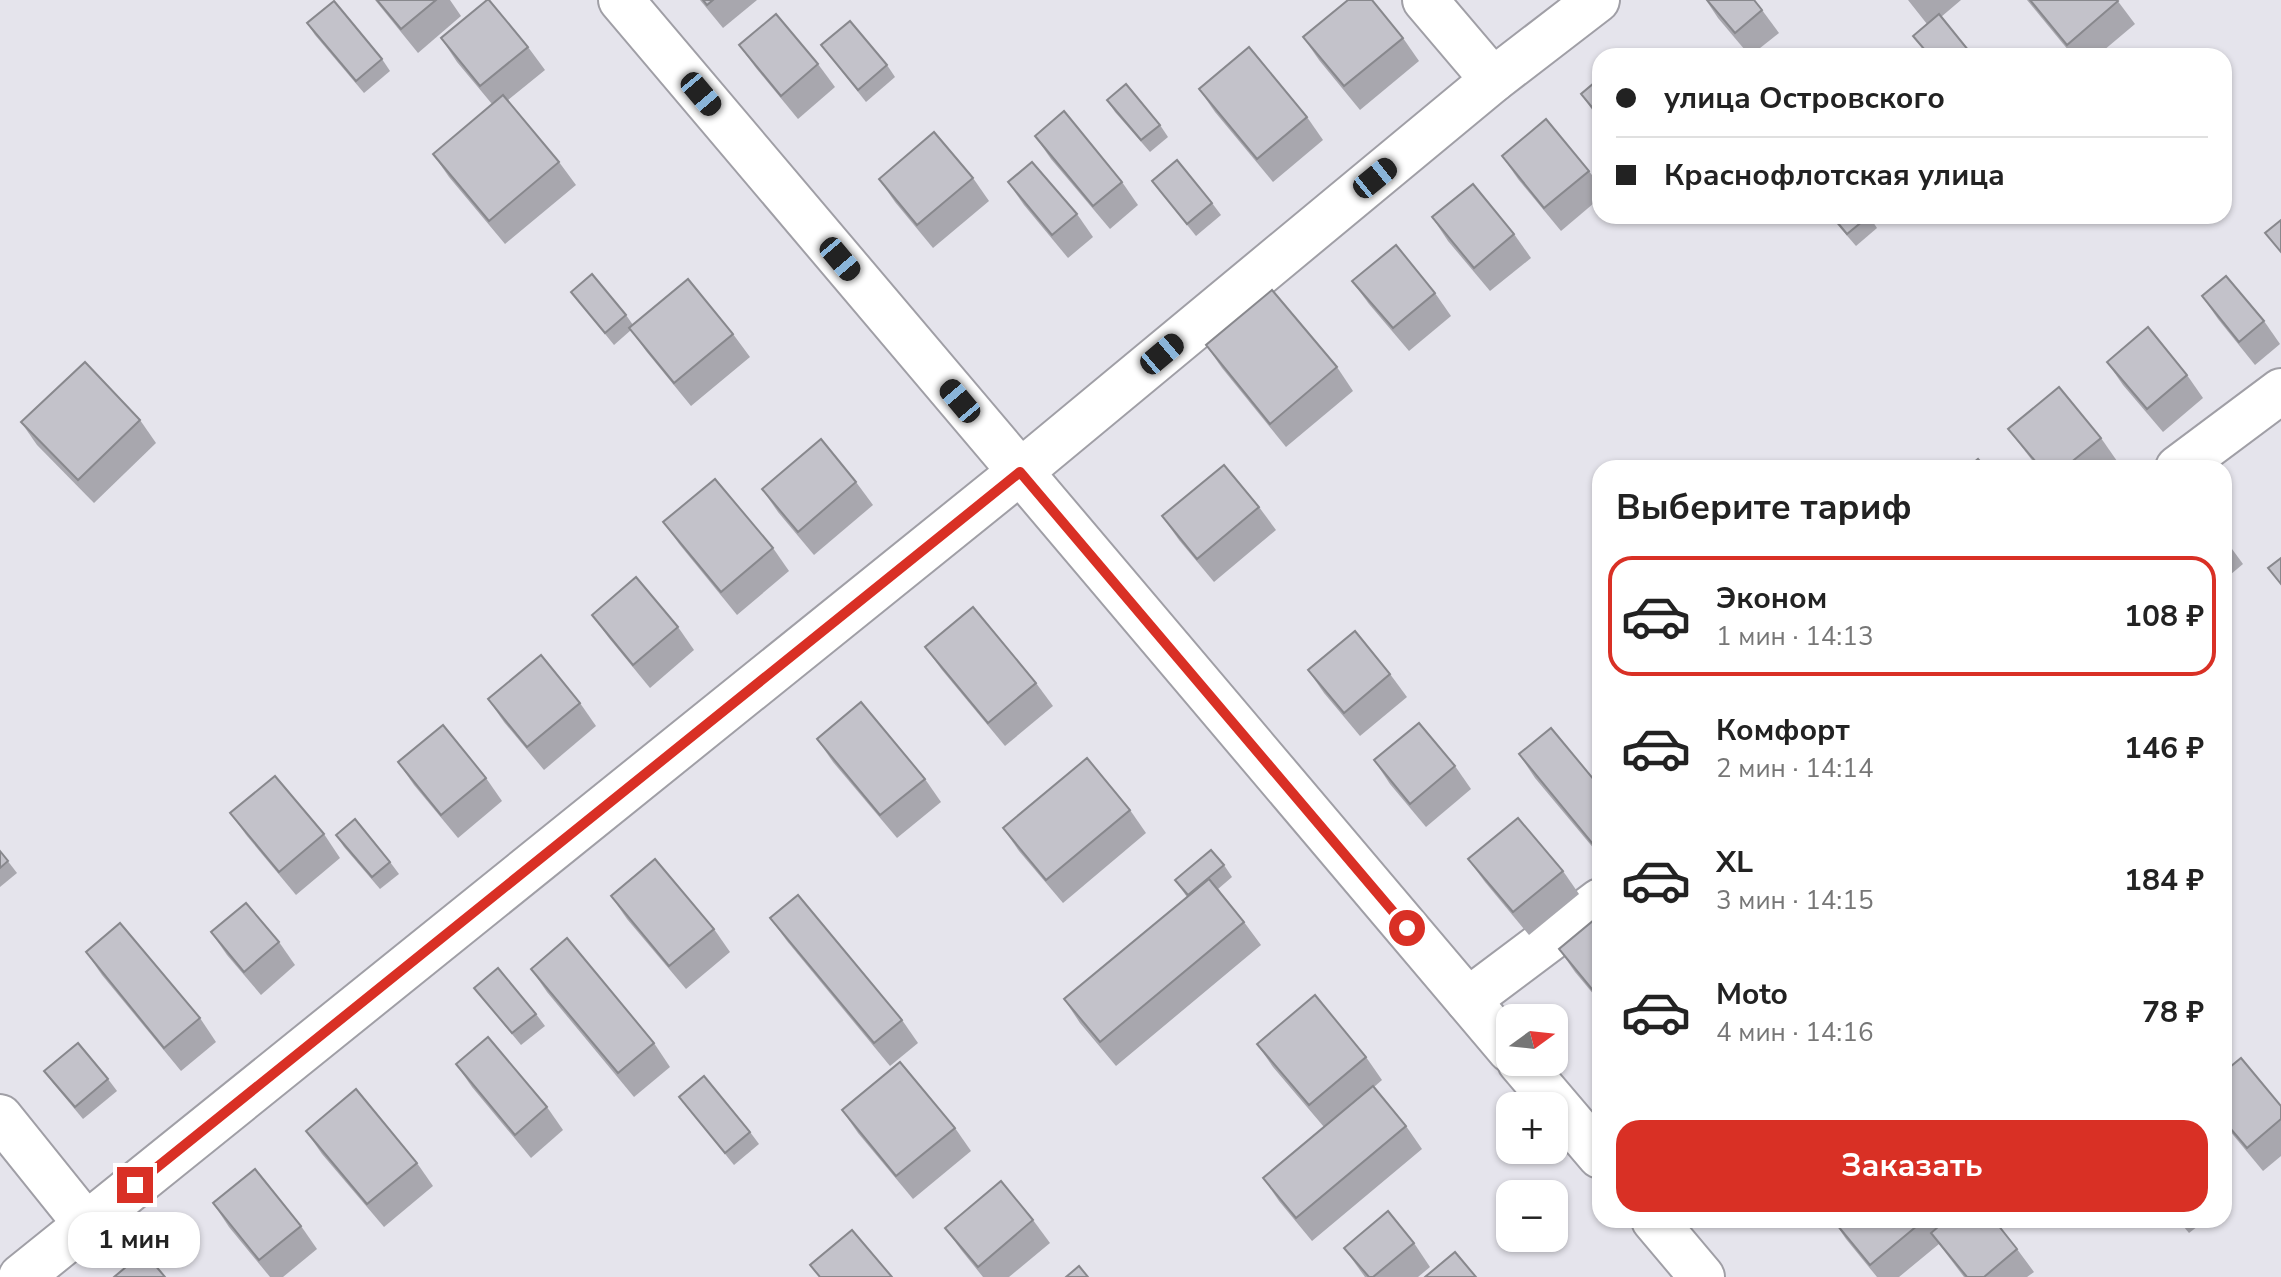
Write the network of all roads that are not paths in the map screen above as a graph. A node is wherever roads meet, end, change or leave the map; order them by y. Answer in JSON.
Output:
{"nodes":[{"id":1,"x":621,"y":0,"type":"edge"},
{"id":2,"x":1425,"y":0,"type":"edge"},
{"id":3,"x":1597,"y":0,"type":"edge"},
{"id":4,"x":1493,"y":80,"type":"junction"},
{"id":5,"x":2281,"y":391,"type":"edge"},
{"id":6,"x":2189,"y":460,"type":"edge"},
{"id":7,"x":1020,"y":472,"type":"junction"},
{"id":8,"x":1592,"y":907,"type":"edge"},
{"id":9,"x":1468,"y":1000,"type":"junction"},
{"id":10,"x":1496,"y":1033,"type":"edge"},
{"id":11,"x":1532,"y":1076,"type":"edge"},
{"id":12,"x":0,"y":1117,"type":"edge"},
{"id":13,"x":1592,"y":1147,"type":"edge"},
{"id":14,"x":86,"y":1224,"type":"junction"},
{"id":15,"x":1661,"y":1228,"type":"edge"},
{"id":16,"x":21,"y":1277,"type":"edge"},
{"id":17,"x":1702,"y":1277,"type":"edge"}],
"edges":[{"from":1,"to":7,"type":"lane"},
{"from":2,"to":4,"type":"lane"},
{"from":3,"to":4,"type":"lane"},
{"from":4,"to":7,"type":"lane"},
{"from":5,"to":6,"type":"lane"},
{"from":7,"to":9,"type":"lane"},
{"from":7,"to":14,"type":"lane"},
{"from":8,"to":9,"type":"lane"},
{"from":9,"to":10,"type":"lane"},
{"from":11,"to":13,"type":"lane"},
{"from":12,"to":14,"type":"lane"},
{"from":14,"to":16,"type":"lane"},
{"from":15,"to":17,"type":"lane"}]}
